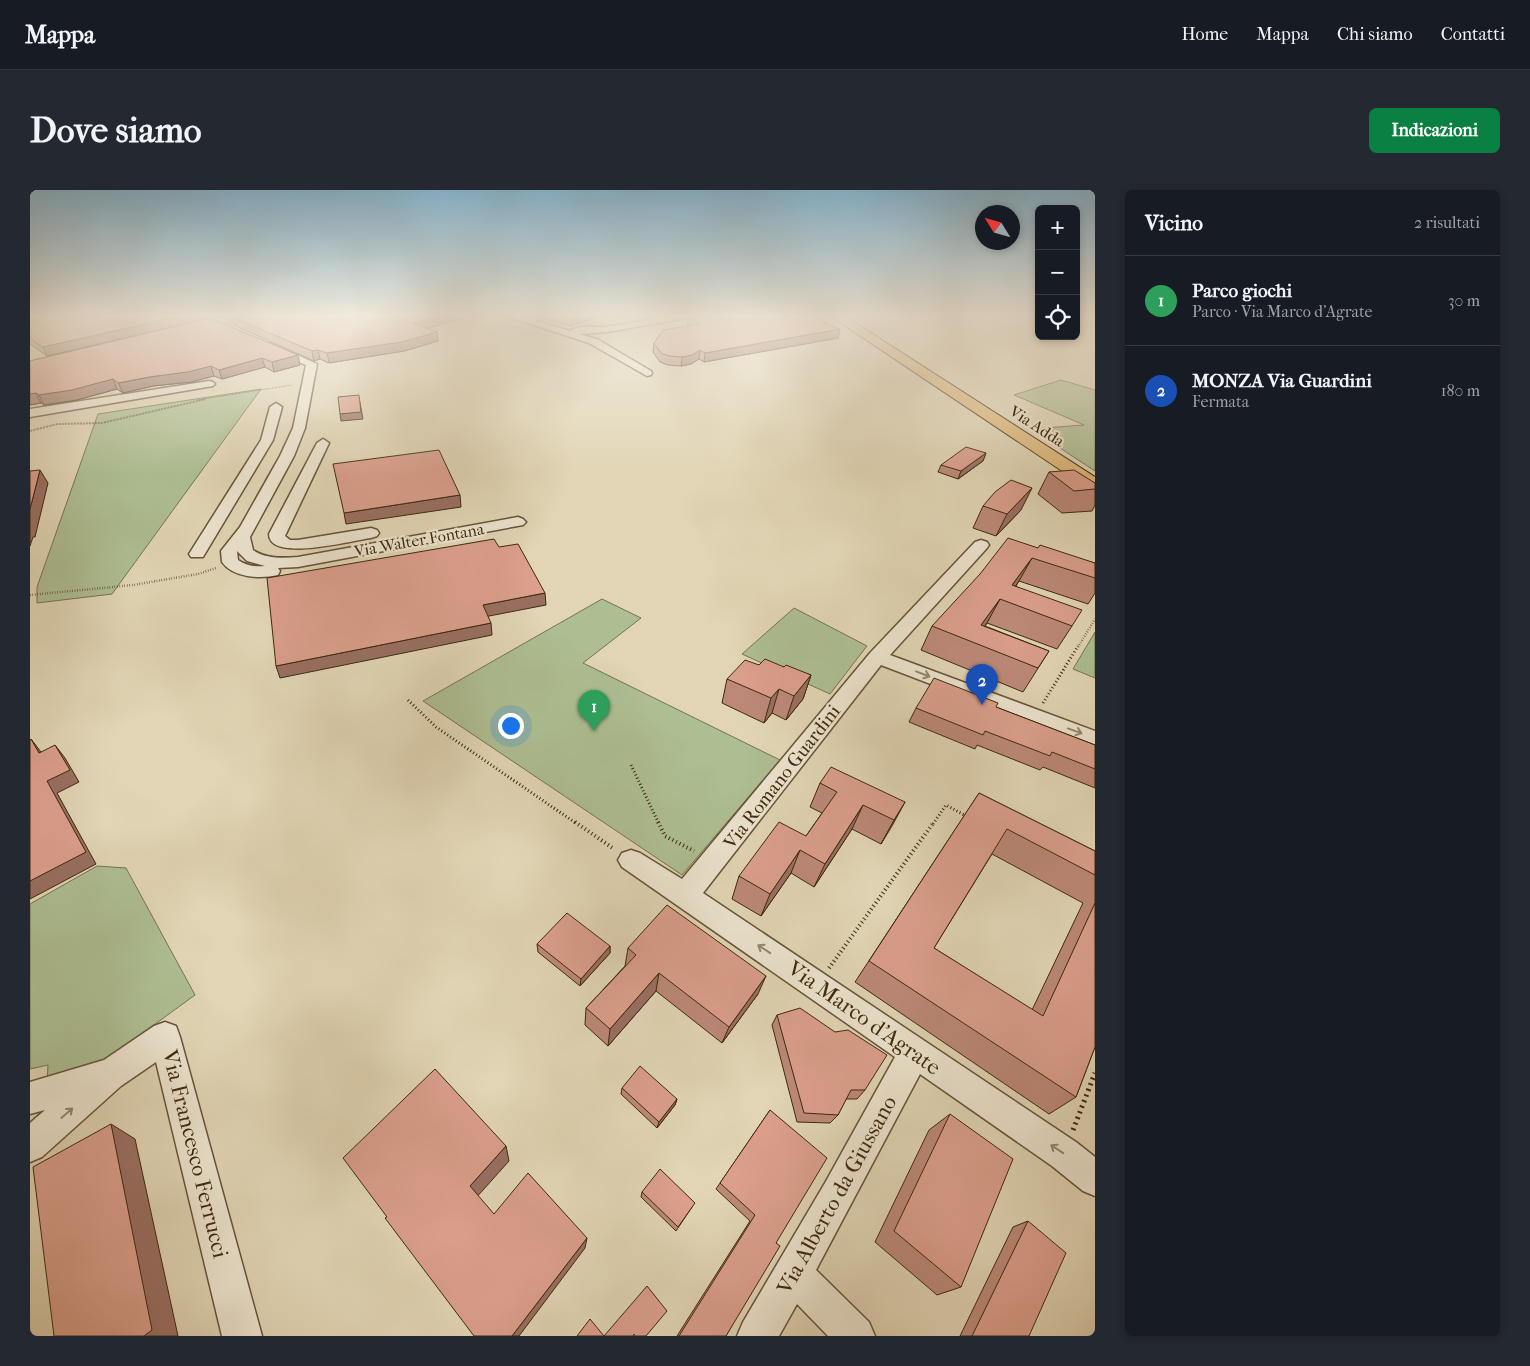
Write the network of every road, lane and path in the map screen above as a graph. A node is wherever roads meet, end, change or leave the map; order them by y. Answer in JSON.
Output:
{"nodes":[{"id":1,"x":311,"y":368,"type":"edge"},
{"id":2,"x":639,"y":368,"type":"edge"},
{"id":3,"x":917,"y":368,"type":"edge"},
{"id":4,"x":647,"y":373,"type":"dead end"},
{"id":5,"x":308,"y":380,"type":"junction"},
{"id":6,"x":209,"y":384,"type":"dead end"},
{"id":7,"x":276,"y":407,"type":"dead end"},
{"id":8,"x":30,"y":413,"type":"edge"},
{"id":9,"x":30,"y":431,"type":"edge"},
{"id":10,"x":257,"y":456,"type":"junction"},
{"id":11,"x":287,"y":456,"type":"junction"},
{"id":12,"x":1095,"y":485,"type":"edge"},
{"id":13,"x":265,"y":493,"type":"junction"},
{"id":14,"x":297,"y":494,"type":"junction"},
{"id":15,"x":518,"y":522,"type":"dead end"},
{"id":16,"x":214,"y":526,"type":"junction"},
{"id":17,"x":246,"y":527,"type":"junction"},
{"id":18,"x":483,"y":529,"type":"junction"},
{"id":19,"x":981,"y":545,"type":"dead end"},
{"id":20,"x":197,"y":554,"type":"dead end"},
{"id":21,"x":320,"y":558,"type":"junction"},
{"id":22,"x":230,"y":562,"type":"junction"},
{"id":23,"x":30,"y":595,"type":"edge"},
{"id":24,"x":1095,"y":619,"type":"edge"},
{"id":25,"x":877,"y":657,"type":"junction"},
{"id":26,"x":408,"y":700,"type":"dead end"},
{"id":27,"x":1034,"y":716,"type":"junction"},
{"id":28,"x":1095,"y":739,"type":"edge"},
{"id":29,"x":632,"y":765,"type":"dead end"},
{"id":30,"x":972,"y":819,"type":"edge"},
{"id":31,"x":631,"y":860,"type":"joint"},
{"id":32,"x":714,"y":862,"type":"junction"},
{"id":33,"x":685,"y":895,"type":"junction"},
{"id":34,"x":817,"y":985,"type":"junction"},
{"id":35,"x":914,"y":1053,"type":"junction"},
{"id":36,"x":1095,"y":1073,"type":"edge"},
{"id":37,"x":110,"y":1075,"type":"junction"},
{"id":38,"x":30,"y":1098,"type":"edge"},
{"id":39,"x":30,"y":1145,"type":"edge"},
{"id":40,"x":1064,"y":1154,"type":"junction"},
{"id":41,"x":1095,"y":1179,"type":"edge"},
{"id":42,"x":794,"y":1274,"type":"junction"},
{"id":43,"x":242,"y":1336,"type":"edge"},
{"id":44,"x":757,"y":1336,"type":"edge"},
{"id":45,"x":854,"y":1336,"type":"edge"}],
"edges":[{"from":1,"to":5,"type":"street"},
{"from":2,"to":4,"type":"street"},
{"from":3,"to":12,"type":"main road","name":"Via Adda"},
{"from":5,"to":9,"type":"path"},
{"from":5,"to":11,"type":"street"},
{"from":6,"to":8,"type":"street"},
{"from":7,"to":10,"type":"street"},
{"from":10,"to":11,"type":"street"},
{"from":10,"to":16,"type":"street"},
{"from":11,"to":13,"type":"street"},
{"from":11,"to":14,"type":"street"},
{"from":13,"to":14,"type":"street"},
{"from":13,"to":17,"type":"street"},
{"from":14,"to":18,"type":"street"},
{"from":15,"to":18,"type":"street","name":"Via Walter Fontana"},
{"from":16,"to":17,"type":"street"},
{"from":16,"to":20,"type":"street"},
{"from":17,"to":21,"type":"street","name":"Via Walter Fontana"},
{"from":17,"to":22,"type":"street"},
{"from":18,"to":21,"type":"street","name":"Via Walter Fontana"},
{"from":19,"to":25,"type":"street","name":"Via Romano Guardini"},
{"from":21,"to":22,"type":"street","name":"Via Walter Fontana"},
{"from":22,"to":23,"type":"path"},
{"from":24,"to":27,"type":"path"},
{"from":25,"to":27,"type":"street","one_way":true},
{"from":25,"to":32,"type":"street","name":"Via Romano Guardini"},
{"from":26,"to":31,"type":"path"},
{"from":27,"to":28,"type":"street","one_way":true},
{"from":29,"to":32,"type":"path"},
{"from":30,"to":34,"type":"path"},
{"from":31,"to":33,"type":"street","name":"Via Marco d'Agrate"},
{"from":32,"to":33,"type":"street","name":"Via Romano Guardini"},
{"from":34,"to":33,"type":"street","name":"Via Marco d'Agrate","one_way":true},
{"from":34,"to":35,"type":"street","name":"Via Marco d'Agrate"},
{"from":40,"to":35,"type":"street","name":"Via Marco d'Agrate","one_way":true},
{"from":35,"to":42,"type":"street","name":"Via Alberto da Giussano"},
{"from":36,"to":40,"type":"path"},
{"from":37,"to":38,"type":"street","name":"Via Francesco Ferrucci"},
{"from":39,"to":37,"type":"street","name":"Via Francesco Ferrucci","one_way":true},
{"from":37,"to":43,"type":"street","name":"Via Francesco Ferrucci"},
{"from":40,"to":41,"type":"street","name":"Via Marco d'Agrate"},
{"from":42,"to":44,"type":"street","name":"Via Alberto da Giussano"},
{"from":42,"to":45,"type":"street"}]}
